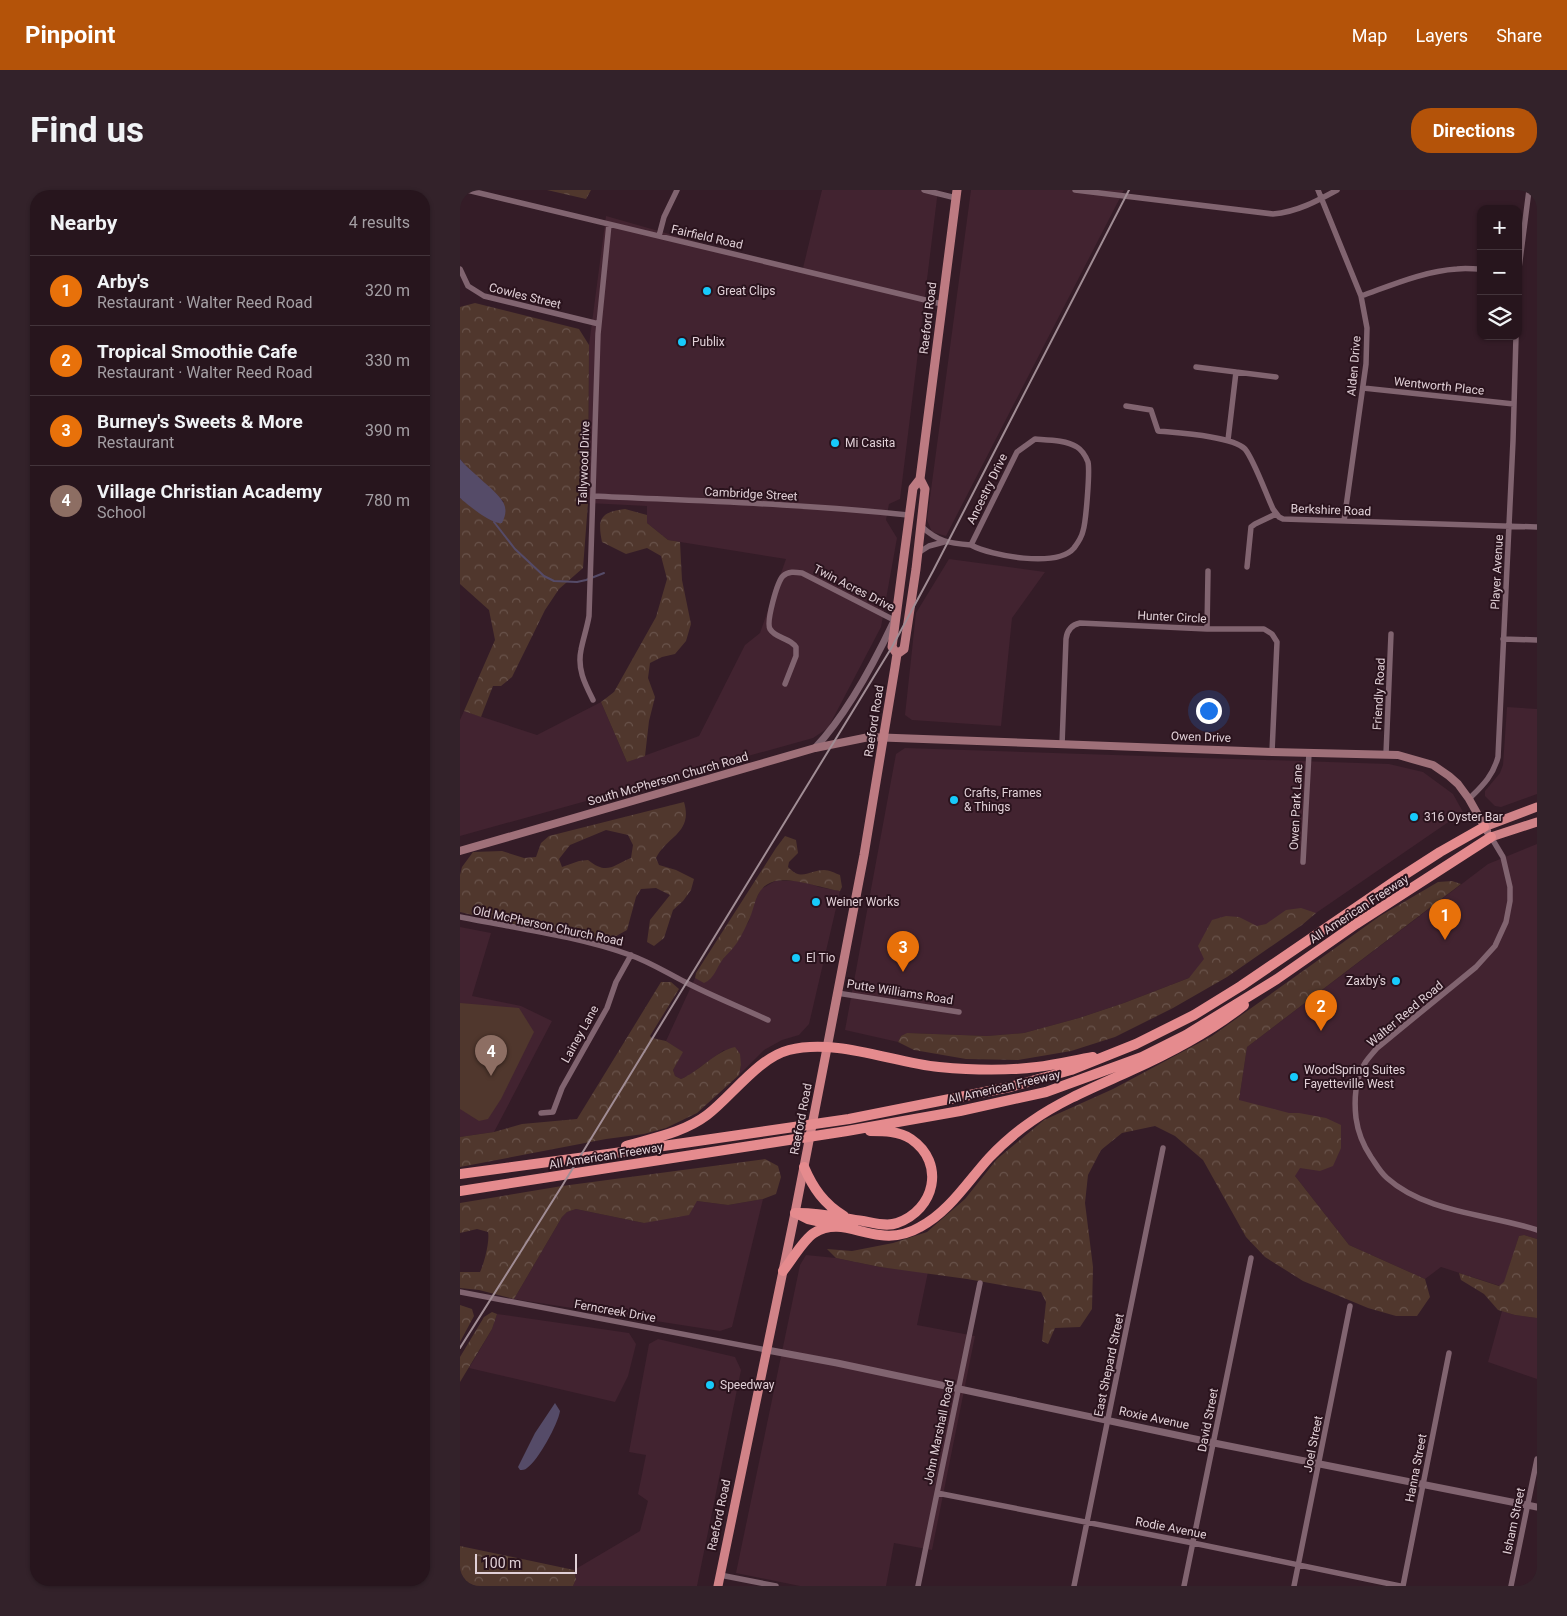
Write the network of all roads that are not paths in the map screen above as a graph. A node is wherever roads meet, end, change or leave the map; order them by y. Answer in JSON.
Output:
{"nodes":[{"id":1,"x":467,"y":190,"type":"edge"},
{"id":2,"x":677,"y":190,"type":"edge"},
{"id":3,"x":924,"y":190,"type":"edge"},
{"id":4,"x":1075,"y":190,"type":"edge"},
{"id":5,"x":1318,"y":190,"type":"edge"},
{"id":6,"x":1337,"y":190,"type":"edge"},
{"id":7,"x":1529,"y":190,"type":"edge"},
{"id":8,"x":1097,"y":191,"type":"edge"},
{"id":9,"x":957,"y":194,"type":"edge"},
{"id":10,"x":1322,"y":198,"type":"junction"},
{"id":11,"x":609,"y":224,"type":"junction"},
{"id":12,"x":659,"y":236,"type":"junction"},
{"id":13,"x":1521,"y":250,"type":"edge"},
{"id":14,"x":460,"y":269,"type":"edge"},
{"id":15,"x":1477,"y":269,"type":"edge"},
{"id":16,"x":1361,"y":296,"type":"junction"},
{"id":17,"x":942,"y":304,"type":"junction"},
{"id":18,"x":599,"y":324,"type":"junction"},
{"id":19,"x":1516,"y":340,"type":"edge"},
{"id":20,"x":1196,"y":367,"type":"dead end"},
{"id":21,"x":1236,"y":372,"type":"junction"},
{"id":22,"x":1276,"y":377,"type":"dead end"},
{"id":23,"x":1363,"y":388,"type":"junction"},
{"id":24,"x":1514,"y":404,"type":"junction"},
{"id":25,"x":1126,"y":406,"type":"dead end"},
{"id":26,"x":1228,"y":440,"type":"junction"},
{"id":27,"x":920,"y":479,"type":"junction"},
{"id":28,"x":592,"y":496,"type":"junction"},
{"id":29,"x":1276,"y":514,"type":"junction"},
{"id":30,"x":908,"y":515,"type":"junction"},
{"id":31,"x":1344,"y":521,"type":"junction"},
{"id":32,"x":921,"y":526,"type":"junction"},
{"id":33,"x":1509,"y":526,"type":"junction"},
{"id":34,"x":1537,"y":527,"type":"edge"},
{"id":35,"x":944,"y":542,"type":"junction"},
{"id":36,"x":971,"y":545,"type":"junction"},
{"id":37,"x":918,"y":553,"type":"junction"},
{"id":38,"x":1247,"y":567,"type":"dead end"},
{"id":39,"x":1208,"y":571,"type":"dead end"},
{"id":40,"x":894,"y":620,"type":"junction"},
{"id":41,"x":1207,"y":629,"type":"junction"},
{"id":42,"x":1391,"y":634,"type":"dead end"},
{"id":43,"x":1503,"y":639,"type":"junction"},
{"id":44,"x":1537,"y":640,"type":"edge"},
{"id":45,"x":897,"y":654,"type":"junction"},
{"id":46,"x":785,"y":684,"type":"dead end"},
{"id":47,"x":593,"y":700,"type":"dead end"},
{"id":48,"x":884,"y":738,"type":"junction"},
{"id":49,"x":1062,"y":745,"type":"junction"},
{"id":50,"x":815,"y":748,"type":"junction"},
{"id":51,"x":1272,"y":752,"type":"junction"},
{"id":52,"x":1309,"y":753,"type":"junction"},
{"id":53,"x":1386,"y":754,"type":"junction"},
{"id":54,"x":1469,"y":799,"type":"junction"},
{"id":55,"x":1537,"y":808,"type":"edge"},
{"id":56,"x":1537,"y":822,"type":"edge"},
{"id":57,"x":1484,"y":828,"type":"junction"},
{"id":58,"x":1491,"y":837,"type":"junction"},
{"id":59,"x":460,"y":851,"type":"edge"},
{"id":60,"x":1304,"y":862,"type":"dead end"},
{"id":61,"x":460,"y":917,"type":"edge"},
{"id":62,"x":631,"y":955,"type":"junction"},
{"id":63,"x":1277,"y":979,"type":"junction"},
{"id":64,"x":837,"y":993,"type":"junction"},
{"id":65,"x":959,"y":1012,"type":"dead end"},
{"id":66,"x":768,"y":1020,"type":"dead end"},
{"id":67,"x":827,"y":1048,"type":"junction"},
{"id":68,"x":1114,"y":1054,"type":"junction"},
{"id":69,"x":541,"y":1113,"type":"dead end"},
{"id":70,"x":847,"y":1131,"type":"junction"},
{"id":71,"x":1163,"y":1148,"type":"dead end"},
{"id":72,"x":615,"y":1152,"type":"junction"},
{"id":73,"x":804,"y":1167,"type":"junction"},
{"id":74,"x":460,"y":1174,"type":"edge"},
{"id":75,"x":460,"y":1191,"type":"edge"},
{"id":76,"x":795,"y":1213,"type":"junction"},
{"id":77,"x":849,"y":1219,"type":"junction"},
{"id":78,"x":838,"y":1226,"type":"junction"},
{"id":79,"x":1537,"y":1230,"type":"edge"},
{"id":80,"x":1251,"y":1258,"type":"dead end"},
{"id":81,"x":783,"y":1271,"type":"junction"},
{"id":82,"x":980,"y":1283,"type":"dead end"},
{"id":83,"x":460,"y":1292,"type":"edge"},
{"id":84,"x":1350,"y":1306,"type":"dead end"},
{"id":85,"x":767,"y":1350,"type":"junction"},
{"id":86,"x":1449,"y":1353,"type":"dead end"},
{"id":87,"x":958,"y":1389,"type":"junction"},
{"id":88,"x":1108,"y":1420,"type":"junction"},
{"id":89,"x":1214,"y":1443,"type":"junction"},
{"id":90,"x":1537,"y":1460,"type":"edge"},
{"id":91,"x":1319,"y":1463,"type":"junction"},
{"id":92,"x":1423,"y":1483,"type":"junction"},
{"id":93,"x":938,"y":1492,"type":"junction"},
{"id":94,"x":1528,"y":1505,"type":"junction"},
{"id":95,"x":1537,"y":1506,"type":"edge"},
{"id":96,"x":1087,"y":1522,"type":"junction"},
{"id":97,"x":1193,"y":1543,"type":"junction"},
{"id":98,"x":1298,"y":1565,"type":"junction"},
{"id":99,"x":720,"y":1575,"type":"junction"},
{"id":100,"x":718,"y":1586,"type":"edge"},
{"id":101,"x":776,"y":1586,"type":"edge"},
{"id":102,"x":918,"y":1586,"type":"edge"},
{"id":103,"x":1074,"y":1586,"type":"edge"},
{"id":104,"x":1184,"y":1586,"type":"edge"},
{"id":105,"x":1294,"y":1586,"type":"edge"},
{"id":106,"x":1401,"y":1586,"type":"edge"},
{"id":107,"x":1511,"y":1586,"type":"edge"}],
"edges":[{"from":1,"to":11,"type":"street","name":"Fairfield Road"},
{"from":2,"to":12,"type":"street"},
{"from":3,"to":9,"type":"street"},
{"from":4,"to":8,"type":"street"},
{"from":5,"to":10,"type":"street","name":"Alden Drive"},
{"from":6,"to":10,"type":"street"},
{"from":7,"to":13,"type":"street"},
{"from":8,"to":10,"type":"street"},
{"from":9,"to":17,"type":"main road","name":"Raeford Road"},
{"from":10,"to":16,"type":"street","name":"Alden Drive"},
{"from":11,"to":12,"type":"street","name":"Fairfield Road"},
{"from":11,"to":18,"type":"street","name":"Tallywood Drive"},
{"from":12,"to":17,"type":"street","name":"Fairfield Road"},
{"from":14,"to":18,"type":"street","name":"Cowles Street"},
{"from":15,"to":16,"type":"street"},
{"from":16,"to":23,"type":"street","name":"Alden Drive"},
{"from":17,"to":27,"type":"main road","name":"Raeford Road"},
{"from":18,"to":28,"type":"street","name":"Tallywood Drive"},
{"from":19,"to":24,"type":"street","name":"Player Avenue"},
{"from":20,"to":21,"type":"street"},
{"from":21,"to":22,"type":"street"},
{"from":21,"to":26,"type":"street"},
{"from":23,"to":24,"type":"street","name":"Wentworth Place"},
{"from":23,"to":31,"type":"street","name":"Alden Drive"},
{"from":24,"to":33,"type":"street","name":"Player Avenue"},
{"from":25,"to":26,"type":"street","name":"Berkshire Road"},
{"from":26,"to":29,"type":"street","name":"Berkshire Road"},
{"from":27,"to":30,"type":"main road","name":"Raeford Road"},
{"from":27,"to":32,"type":"main road","name":"Raeford Road"},
{"from":28,"to":30,"type":"street","name":"Cambridge Street"},
{"from":28,"to":47,"type":"street","name":"Tallywood Drive"},
{"from":29,"to":31,"type":"street","name":"Berkshire Road"},
{"from":29,"to":38,"type":"street"},
{"from":30,"to":40,"type":"main road","name":"Raeford Road"},
{"from":31,"to":33,"type":"street","name":"Berkshire Road"},
{"from":32,"to":35,"type":"street","name":"Ancestry Drive"},
{"from":32,"to":37,"type":"main road","name":"Raeford Road"},
{"from":33,"to":34,"type":"street","name":"Berkshire Road"},
{"from":33,"to":43,"type":"street","name":"Player Avenue"},
{"from":35,"to":36,"type":"street","name":"Ancestry Drive"},
{"from":35,"to":37,"type":"street","name":"Ancestry Drive"},
{"from":36,"to":36,"type":"street","name":"Ancestry Drive"},
{"from":37,"to":45,"type":"main road","name":"Raeford Road"},
{"from":39,"to":41,"type":"street"},
{"from":40,"to":45,"type":"main road","name":"Raeford Road"},
{"from":40,"to":46,"type":"street","name":"Twin Acres Drive"},
{"from":40,"to":50,"type":"street"},
{"from":41,"to":49,"type":"street","name":"Hunter Circle"},
{"from":41,"to":51,"type":"street","name":"Hunter Circle"},
{"from":42,"to":53,"type":"street","name":"Friendly Road"},
{"from":43,"to":44,"type":"street"},
{"from":43,"to":54,"type":"street","name":"Player Avenue"},
{"from":45,"to":48,"type":"main road","name":"Raeford Road"},
{"from":48,"to":49,"type":"main road","name":"Owen Drive"},
{"from":48,"to":50,"type":"main road","name":"South McPherson Church Road"},
{"from":48,"to":64,"type":"main road","name":"Raeford Road"},
{"from":49,"to":51,"type":"main road","name":"Owen Drive"},
{"from":50,"to":59,"type":"main road","name":"South McPherson Church Road"},
{"from":51,"to":52,"type":"main road","name":"Owen Drive"},
{"from":52,"to":53,"type":"main road","name":"Owen Drive"},
{"from":52,"to":60,"type":"street","name":"Owen Park Lane"},
{"from":53,"to":54,"type":"main road","name":"Owen Drive"},
{"from":54,"to":57,"type":"main road","name":"Owen Drive"},
{"from":55,"to":57,"type":"highway"},
{"from":56,"to":58,"type":"highway"},
{"from":57,"to":58,"type":"main road","name":"Owen Drive"},
{"from":57,"to":68,"type":"highway","name":"All American Freeway"},
{"from":58,"to":63,"type":"highway","name":"All American Freeway"},
{"from":58,"to":79,"type":"street","name":"Walter Reed Road"},
{"from":61,"to":62,"type":"street","name":"Old McPherson Church Road"},
{"from":62,"to":66,"type":"street","name":"Old McPherson Church Road"},
{"from":62,"to":69,"type":"street","name":"Lainey Lane"},
{"from":63,"to":70,"type":"highway","name":"All American Freeway"},
{"from":63,"to":78,"type":"highway"},
{"from":64,"to":65,"type":"street","name":"Putte Williams Road"},
{"from":64,"to":67,"type":"main road","name":"Raeford Road"},
{"from":67,"to":68,"type":"highway"},
{"from":67,"to":72,"type":"highway"},
{"from":67,"to":73,"type":"highway","name":"Raeford Road"},
{"from":68,"to":72,"type":"highway","name":"All American Freeway"},
{"from":70,"to":75,"type":"highway","name":"All American Freeway"},
{"from":70,"to":77,"type":"highway"},
{"from":71,"to":88,"type":"street","name":"East Shepard Street"},
{"from":72,"to":74,"type":"highway","name":"All American Freeway"},
{"from":73,"to":76,"type":"highway","name":"Raeford Road"},
{"from":73,"to":77,"type":"highway"},
{"from":76,"to":77,"type":"highway"},
{"from":76,"to":78,"type":"highway"},
{"from":76,"to":81,"type":"highway","name":"Raeford Road"},
{"from":78,"to":81,"type":"highway"},
{"from":80,"to":89,"type":"street","name":"David Street"},
{"from":81,"to":85,"type":"highway","name":"Raeford Road"},
{"from":82,"to":87,"type":"street","name":"John Marshall Road"},
{"from":83,"to":85,"type":"street","name":"Ferncreek Drive"},
{"from":84,"to":91,"type":"street","name":"Joel Street"},
{"from":85,"to":87,"type":"street","name":"Roxie Avenue"},
{"from":85,"to":99,"type":"highway","name":"Raeford Road"},
{"from":86,"to":92,"type":"street","name":"Hanna Street"},
{"from":87,"to":88,"type":"street","name":"Roxie Avenue"},
{"from":87,"to":93,"type":"street","name":"John Marshall Road"},
{"from":88,"to":89,"type":"street","name":"Roxie Avenue"},
{"from":88,"to":96,"type":"street","name":"East Shepard Street"},
{"from":89,"to":91,"type":"street","name":"Roxie Avenue"},
{"from":89,"to":97,"type":"street","name":"David Street"},
{"from":90,"to":94,"type":"street","name":"Isham Street"},
{"from":91,"to":92,"type":"street","name":"Roxie Avenue"},
{"from":91,"to":98,"type":"street","name":"Joel Street"},
{"from":92,"to":94,"type":"street","name":"Roxie Avenue"},
{"from":92,"to":106,"type":"street","name":"Hanna Street"},
{"from":93,"to":96,"type":"street","name":"Rodie Avenue"},
{"from":93,"to":102,"type":"street","name":"John Marshall Road"},
{"from":94,"to":95,"type":"street","name":"Roxie Avenue"},
{"from":94,"to":107,"type":"street","name":"Isham Street"},
{"from":96,"to":97,"type":"street","name":"Rodie Avenue"},
{"from":96,"to":103,"type":"street","name":"East Shepard Street"},
{"from":97,"to":98,"type":"street","name":"Rodie Avenue"},
{"from":97,"to":104,"type":"street","name":"David Street"},
{"from":98,"to":105,"type":"street","name":"Joel Street"},
{"from":98,"to":106,"type":"street","name":"Rodie Avenue"},
{"from":99,"to":100,"type":"highway","name":"Raeford Road"},
{"from":99,"to":101,"type":"street"}]}
